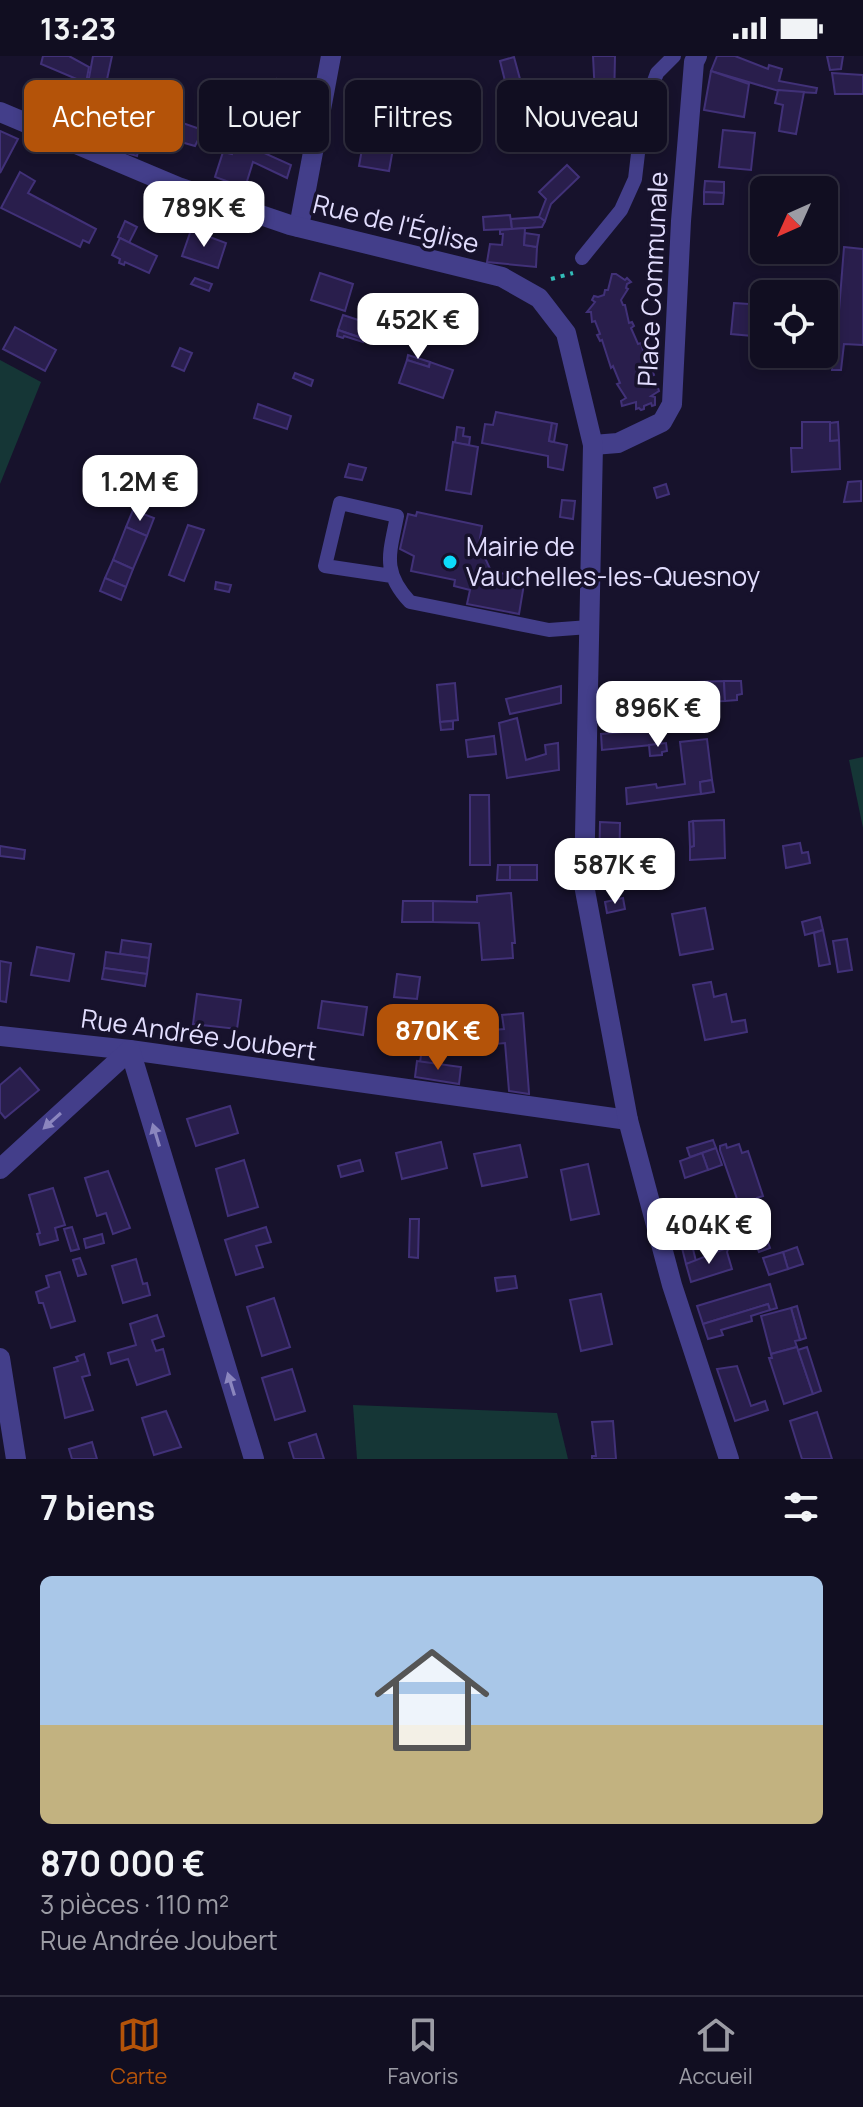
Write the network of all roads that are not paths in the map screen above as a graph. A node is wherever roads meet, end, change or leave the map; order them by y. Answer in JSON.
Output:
{"nodes":[{"id":1,"x":331,"y":56,"type":"edge"},
{"id":2,"x":674,"y":56,"type":"edge"},
{"id":3,"x":696,"y":59,"type":"edge"},
{"id":4,"x":0,"y":112,"type":"edge"},
{"id":5,"x":299,"y":227,"type":"junction"},
{"id":6,"x":582,"y":258,"type":"road end"},
{"id":7,"x":593,"y":445,"type":"junction"},
{"id":8,"x":392,"y":576,"type":"junction"},
{"id":9,"x":589,"y":627,"type":"junction"},
{"id":10,"x":0,"y":1036,"type":"edge"},
{"id":11,"x":130,"y":1050,"type":"junction"},
{"id":12,"x":628,"y":1120,"type":"junction"},
{"id":13,"x":0,"y":1169,"type":"edge"},
{"id":14,"x":0,"y":1358,"type":"edge"},
{"id":15,"x":16,"y":1459,"type":"edge"},
{"id":16,"x":254,"y":1459,"type":"edge"},
{"id":17,"x":729,"y":1459,"type":"edge"}],
"edges":[{"from":1,"to":5,"type":"street"},
{"from":2,"to":6,"type":"lane"},
{"from":3,"to":7,"type":"street","name":"Place Communale"},
{"from":4,"to":5,"type":"street","name":"Rue de l'Église"},
{"from":5,"to":7,"type":"street","name":"Rue de l'Église"},
{"from":7,"to":9,"type":"street","name":"Rue de l'Église"},
{"from":8,"to":8,"type":"lane"},
{"from":8,"to":9,"type":"lane"},
{"from":9,"to":12,"type":"street","name":"Rue de l'Église"},
{"from":10,"to":11,"type":"street","name":"Rue Andrée Joubert"},
{"from":11,"to":12,"type":"street","name":"Rue Andrée Joubert"},
{"from":11,"to":13,"type":"street","one_way":true},
{"from":16,"to":11,"type":"street","one_way":true},
{"from":12,"to":17,"type":"street","name":"Rue de l'Église"},
{"from":14,"to":15,"type":"street"}]}
